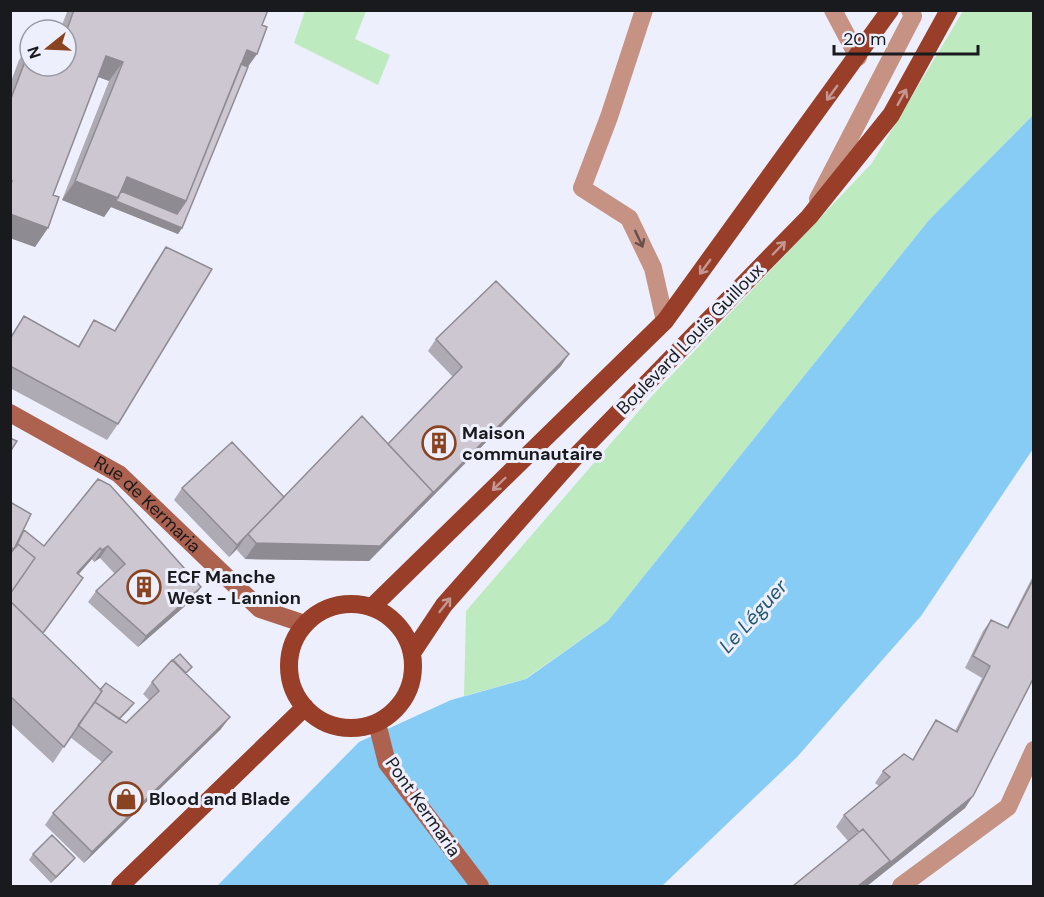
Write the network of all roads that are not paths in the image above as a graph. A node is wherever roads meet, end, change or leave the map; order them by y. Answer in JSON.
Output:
{"nodes":[{"id":1,"x":644,"y":10,"type":"edge"},
{"id":2,"x":833,"y":10,"type":"edge"},
{"id":3,"x":890,"y":10,"type":"edge"},
{"id":4,"x":910,"y":10,"type":"edge"},
{"id":5,"x":949,"y":10,"type":"edge"},
{"id":6,"x":858,"y":57,"type":"junction"},
{"id":7,"x":809,"y":217,"type":"junction"},
{"id":8,"x":665,"y":321,"type":"junction"},
{"id":9,"x":10,"y":413,"type":"edge"},
{"id":10,"x":372,"y":607,"type":"junction"},
{"id":11,"x":305,"y":624,"type":"junction"},
{"id":12,"x":412,"y":653,"type":"junction"},
{"id":13,"x":305,"y":707,"type":"junction"},
{"id":14,"x":377,"y":723,"type":"junction"},
{"id":15,"x":1034,"y":750,"type":"edge"},
{"id":16,"x":120,"y":886,"type":"edge"},
{"id":17,"x":480,"y":886,"type":"edge"},
{"id":18,"x":901,"y":886,"type":"edge"}],
"edges":[{"from":1,"to":8,"type":"street","one_way":true},
{"from":2,"to":6,"type":"street"},
{"from":3,"to":6,"type":"main road","name":"Boulevard Louis Guilloux"},
{"from":4,"to":7,"type":"street"},
{"from":7,"to":5,"type":"main road","name":"Boulevard Louis Guilloux","one_way":true},
{"from":6,"to":8,"type":"main road","name":"Boulevard Louis Guilloux","one_way":true},
{"from":12,"to":7,"type":"main road","name":"Boulevard Louis Guilloux","one_way":true},
{"from":8,"to":10,"type":"main road","name":"Boulevard Louis Guilloux","one_way":true},
{"from":9,"to":11,"type":"street","name":"Rue de Kermaria"},
{"from":10,"to":11,"type":"main road"},
{"from":10,"to":12,"type":"main road"},
{"from":11,"to":13,"type":"main road"},
{"from":12,"to":14,"type":"main road"},
{"from":13,"to":14,"type":"main road"},
{"from":13,"to":16,"type":"main road"},
{"from":14,"to":17,"type":"street","name":"Pont Kermaria"},
{"from":15,"to":18,"type":"street"}]}
